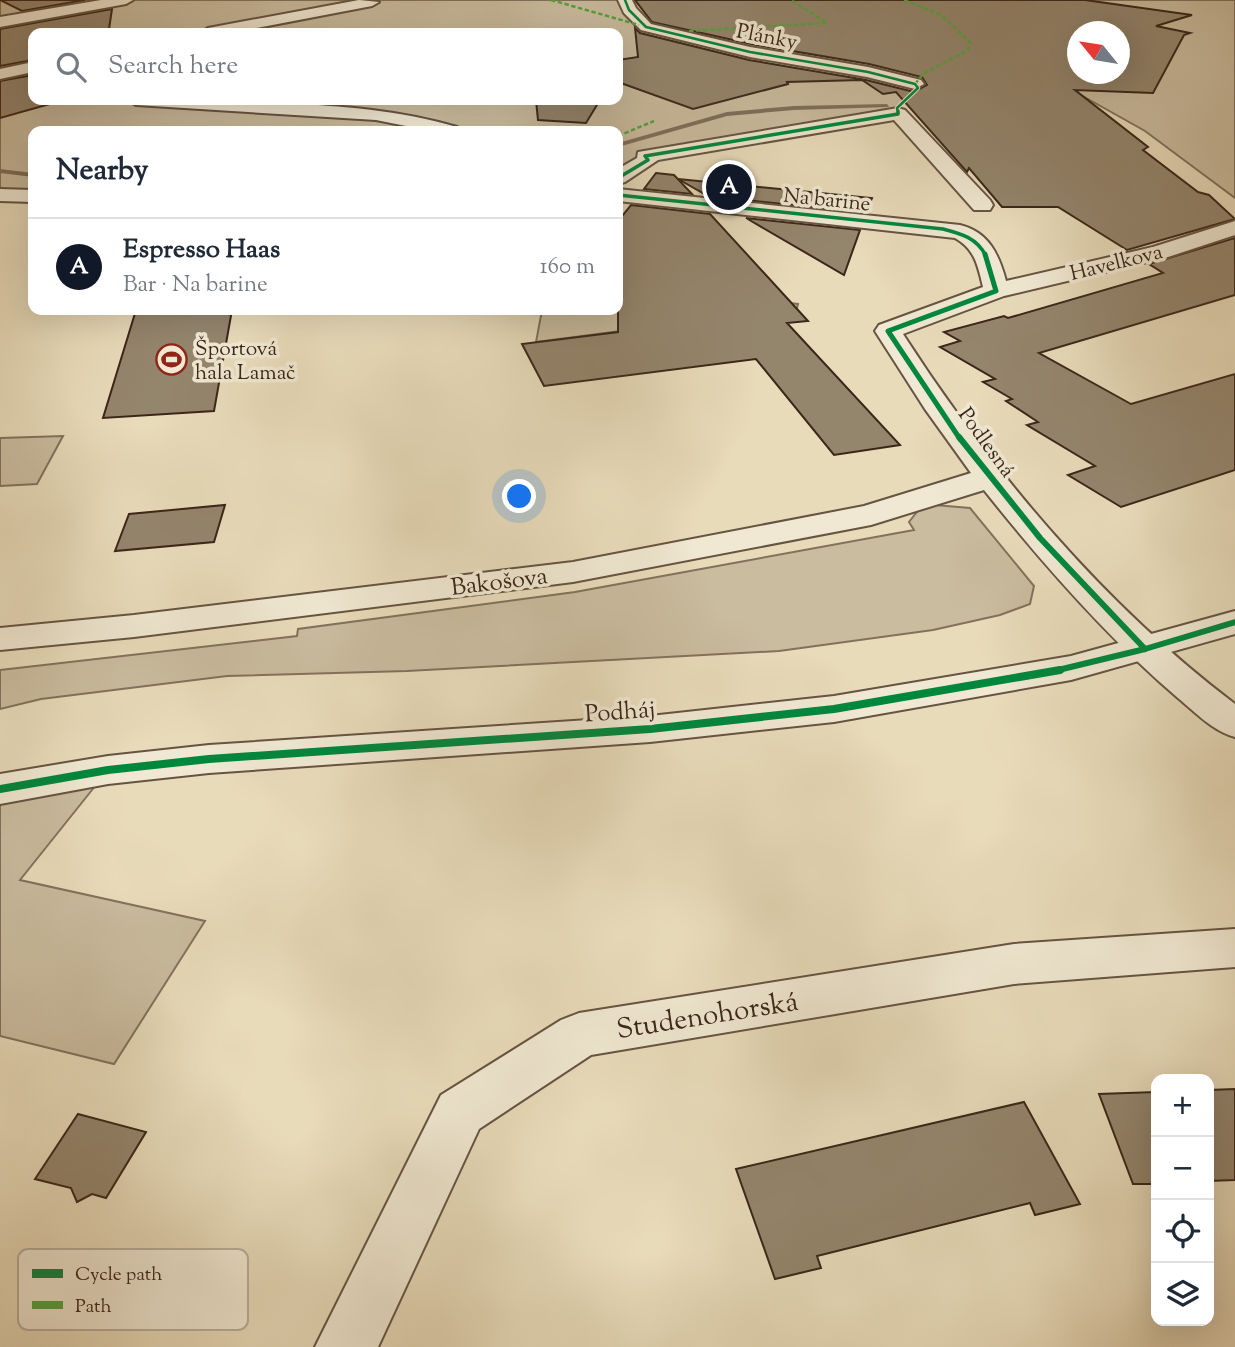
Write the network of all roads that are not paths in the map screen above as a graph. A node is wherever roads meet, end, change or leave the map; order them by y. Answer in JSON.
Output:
{"nodes":[{"id":1,"x":126,"y":0,"type":"edge"},
{"id":2,"x":625,"y":0,"type":"edge"},
{"id":3,"x":372,"y":2,"type":"dead end"},
{"id":4,"x":0,"y":22,"type":"edge"},
{"id":5,"x":234,"y":28,"type":"edge"},
{"id":6,"x":28,"y":68,"type":"edge"},
{"id":7,"x":0,"y":74,"type":"edge"},
{"id":8,"x":915,"y":84,"type":"dead end"},
{"id":9,"x":0,"y":85,"type":"edge"},
{"id":10,"x":22,"y":86,"type":"dead end"},
{"id":11,"x":222,"y":105,"type":"edge"},
{"id":12,"x":433,"y":126,"type":"edge"},
{"id":13,"x":623,"y":150,"type":"edge"},
{"id":14,"x":645,"y":156,"type":"junction"},
{"id":15,"x":623,"y":175,"type":"edge"},
{"id":16,"x":0,"y":195,"type":"edge"},
{"id":17,"x":28,"y":196,"type":"edge"},
{"id":18,"x":623,"y":196,"type":"edge"},
{"id":19,"x":982,"y":205,"type":"dead end"},
{"id":20,"x":1235,"y":228,"type":"edge"},
{"id":21,"x":996,"y":291,"type":"junction"},
{"id":22,"x":990,"y":479,"type":"junction"},
{"id":23,"x":1235,"y":622,"type":"edge"},
{"id":24,"x":0,"y":639,"type":"edge"},
{"id":25,"x":1145,"y":649,"type":"junction"},
{"id":26,"x":1235,"y":723,"type":"edge"},
{"id":27,"x":0,"y":789,"type":"edge"},
{"id":28,"x":1235,"y":948,"type":"edge"},
{"id":29,"x":346,"y":1347,"type":"edge"}],
"edges":[{"from":1,"to":4,"type":"street"},
{"from":2,"to":8,"type":"street","name":"Plánky"},
{"from":3,"to":5,"type":"street"},
{"from":6,"to":7,"type":"street"},
{"from":9,"to":10,"type":"street"},
{"from":11,"to":12,"type":"street"},
{"from":13,"to":14,"type":"street"},
{"from":14,"to":15,"type":"street"},
{"from":14,"to":19,"type":"street"},
{"from":16,"to":17,"type":"street"},
{"from":18,"to":21,"type":"street","name":"Na barine"},
{"from":20,"to":21,"type":"street","name":"Havelkova"},
{"from":21,"to":22,"type":"street","name":"Podlesná"},
{"from":22,"to":24,"type":"street","name":"Bakošova"},
{"from":22,"to":25,"type":"street","name":"Podlesná"},
{"from":23,"to":25,"type":"street","name":"Podháj"},
{"from":25,"to":26,"type":"street"},
{"from":25,"to":27,"type":"street","name":"Podháj"},
{"from":28,"to":29,"type":"street","name":"Studenohorská"}]}
